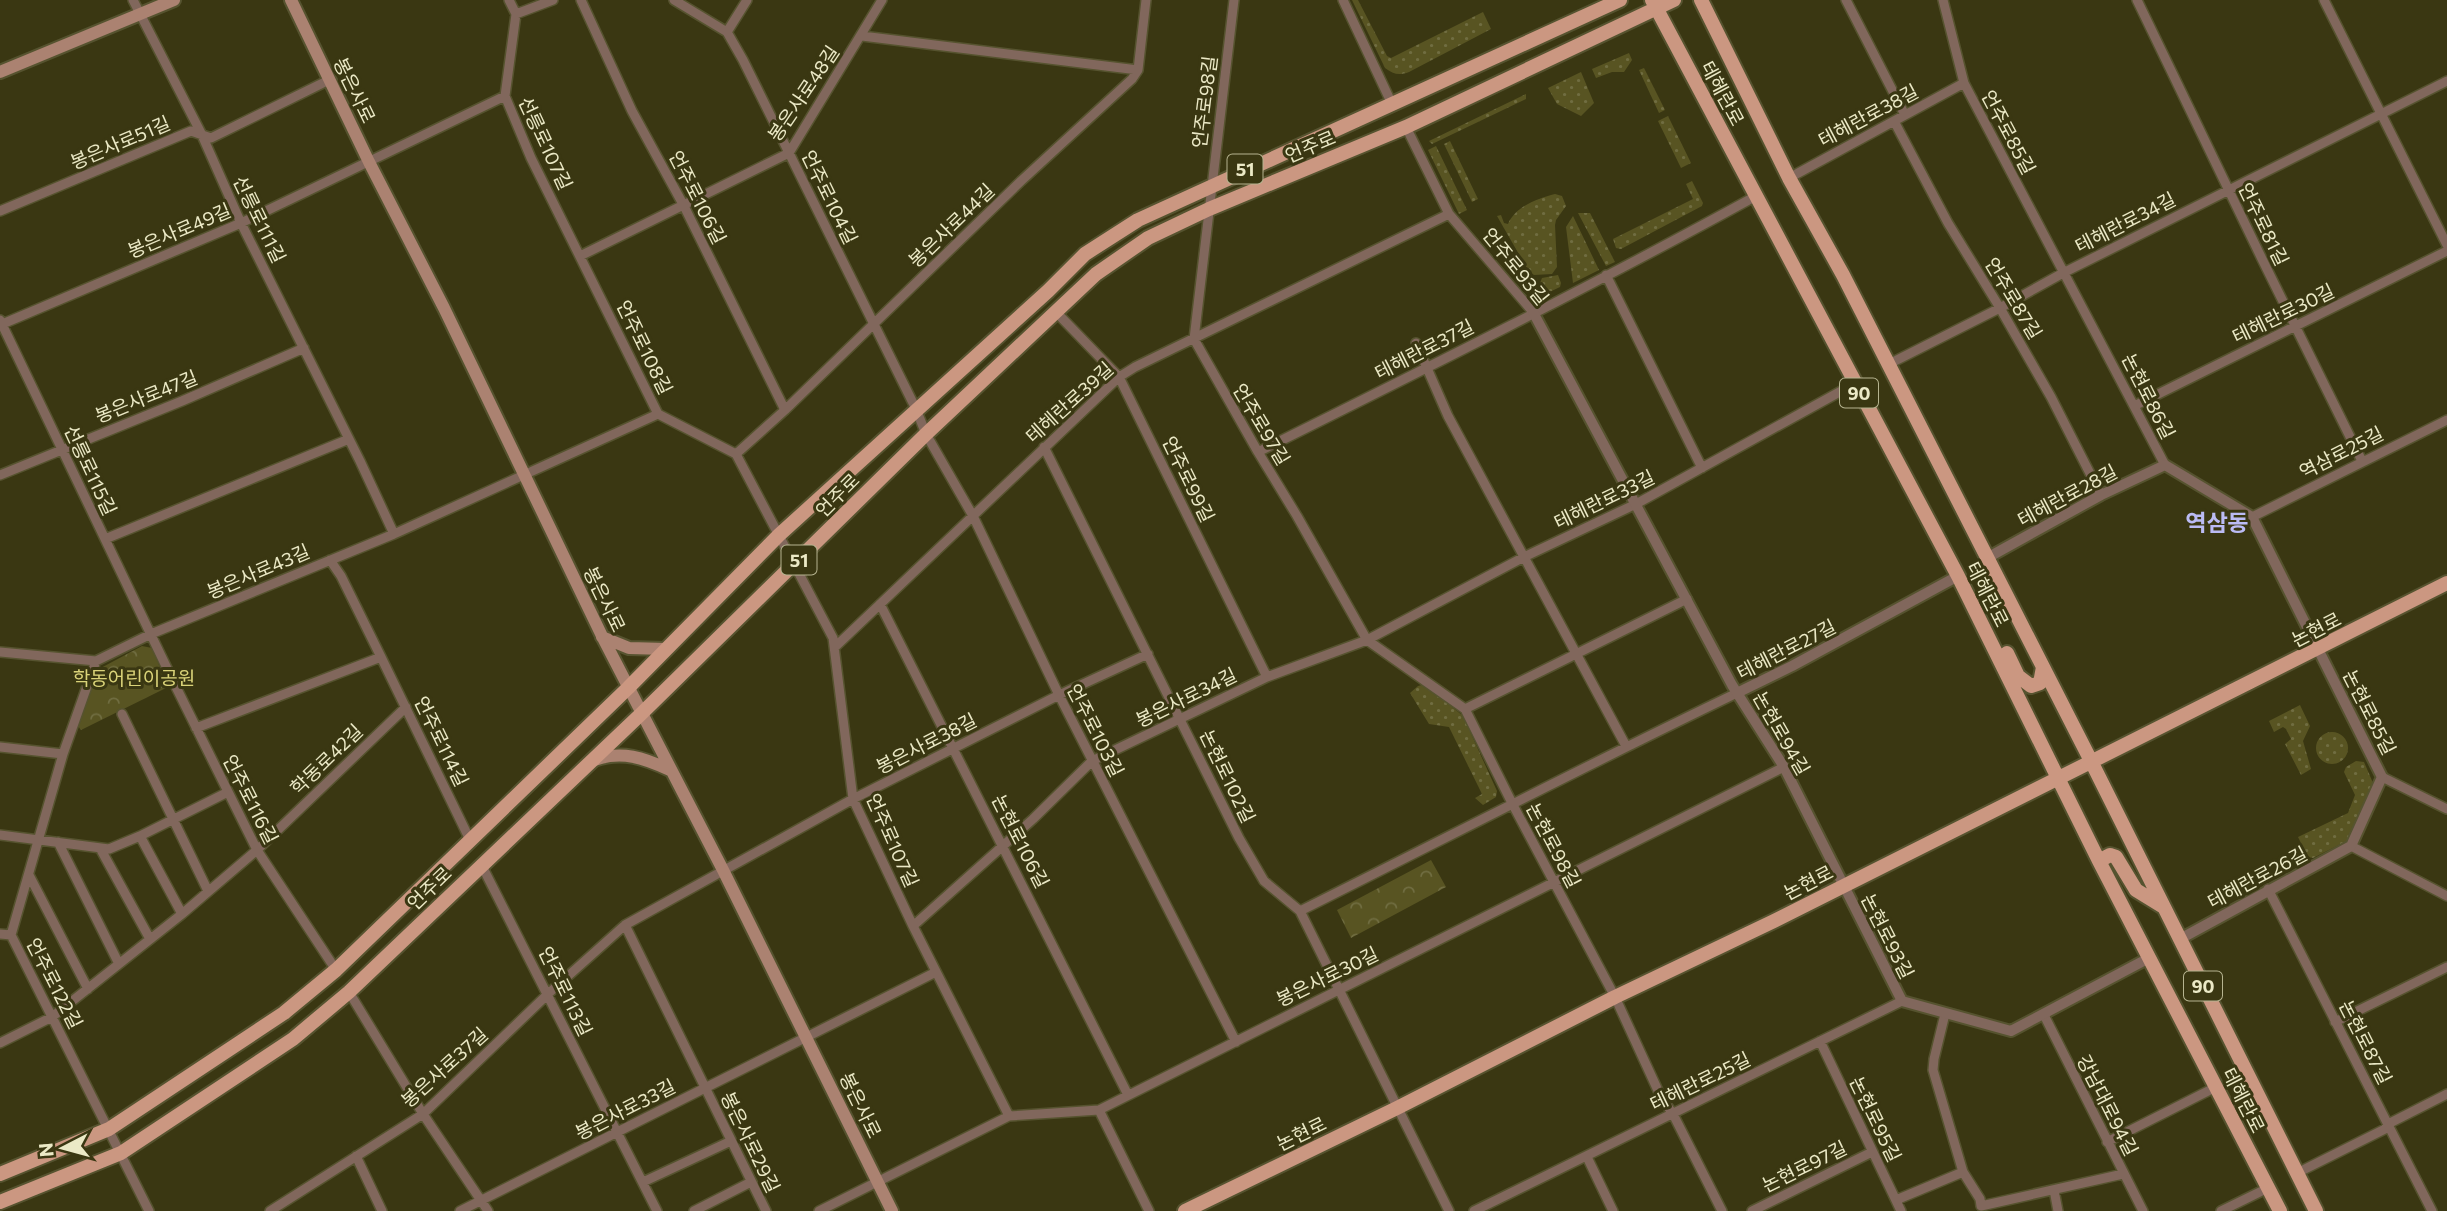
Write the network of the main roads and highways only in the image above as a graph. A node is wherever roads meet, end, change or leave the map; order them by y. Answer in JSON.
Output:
{"nodes":[{"id":1,"x":174,"y":0,"type":"edge"},
{"id":2,"x":291,"y":0,"type":"edge"},
{"id":3,"x":1620,"y":0,"type":"edge"},
{"id":4,"x":1674,"y":0,"type":"edge"},
{"id":5,"x":1701,"y":0,"type":"edge"},
{"id":6,"x":1655,"y":5,"type":"edge"},
{"id":7,"x":0,"y":72,"type":"edge"},
{"id":8,"x":2447,"y":583,"type":"edge"},
{"id":9,"x":1980,"y":621,"type":"junction"},
{"id":10,"x":602,"y":636,"type":"junction"},
{"id":11,"x":666,"y":649,"type":"junction"},
{"id":12,"x":2043,"y":667,"type":"junction"},
{"id":13,"x":628,"y":688,"type":"junction"},
{"id":14,"x":641,"y":714,"type":"junction"},
{"id":15,"x":2091,"y":761,"type":"junction"},
{"id":16,"x":590,"y":762,"type":"junction"},
{"id":17,"x":670,"y":770,"type":"junction"},
{"id":18,"x":2058,"y":777,"type":"junction"},
{"id":19,"x":2099,"y":861,"type":"junction"},
{"id":20,"x":2163,"y":906,"type":"junction"},
{"id":21,"x":284,"y":1013,"type":"junction"},
{"id":22,"x":299,"y":1033,"type":"junction"},
{"id":23,"x":0,"y":1174,"type":"edge"},
{"id":24,"x":0,"y":1202,"type":"edge"},
{"id":25,"x":892,"y":1211,"type":"edge"},
{"id":26,"x":1185,"y":1211,"type":"edge"},
{"id":27,"x":2280,"y":1211,"type":"edge"},
{"id":28,"x":2316,"y":1211,"type":"edge"}],
"edges":[{"from":1,"to":7,"type":"main road"},
{"from":2,"to":10,"type":"main road","name":"봉은사로"},
{"from":3,"to":11,"type":"main road","name":"언주로","number":"51"},
{"from":4,"to":6,"type":"main road","name":"언주로","number":"51"},
{"from":5,"to":12,"type":"main road","name":"테헤란로","number":"90"},
{"from":6,"to":9,"type":"main road","name":"테헤란로","number":"90"},
{"from":6,"to":14,"type":"main road","name":"언주로","number":"51"},
{"from":8,"to":15,"type":"main road","name":"논현로"},
{"from":9,"to":12,"type":"main road"},
{"from":9,"to":18,"type":"main road","name":"테헤란로","number":"90"},
{"from":10,"to":11,"type":"main road"},
{"from":10,"to":13,"type":"main road","name":"봉은사로"},
{"from":11,"to":13,"type":"main road","name":"언주로","number":"51"},
{"from":12,"to":15,"type":"main road","name":"테헤란로","number":"90"},
{"from":13,"to":14,"type":"main road","name":"봉은사로"},
{"from":13,"to":21,"type":"main road","name":"언주로","number":"51"},
{"from":14,"to":16,"type":"main road","name":"언주로","number":"51"},
{"from":14,"to":17,"type":"main road","name":"봉은사로"},
{"from":15,"to":18,"type":"main road","name":"논현로"},
{"from":15,"to":20,"type":"main road","name":"테헤란로","number":"90"},
{"from":16,"to":17,"type":"main road"},
{"from":16,"to":22,"type":"main road","name":"언주로","number":"51"},
{"from":17,"to":25,"type":"main road","name":"봉은사로"},
{"from":18,"to":19,"type":"main road","name":"테헤란로","number":"90"},
{"from":18,"to":26,"type":"main road","name":"논현로"},
{"from":19,"to":20,"type":"main road"},
{"from":19,"to":27,"type":"main road","name":"테헤란로","number":"90"},
{"from":20,"to":28,"type":"main road","name":"테헤란로","number":"90"},
{"from":21,"to":22,"type":"main road"},
{"from":21,"to":23,"type":"main road","name":"언주로","number":"51"},
{"from":22,"to":24,"type":"main road","name":"언주로","number":"51"}]}
